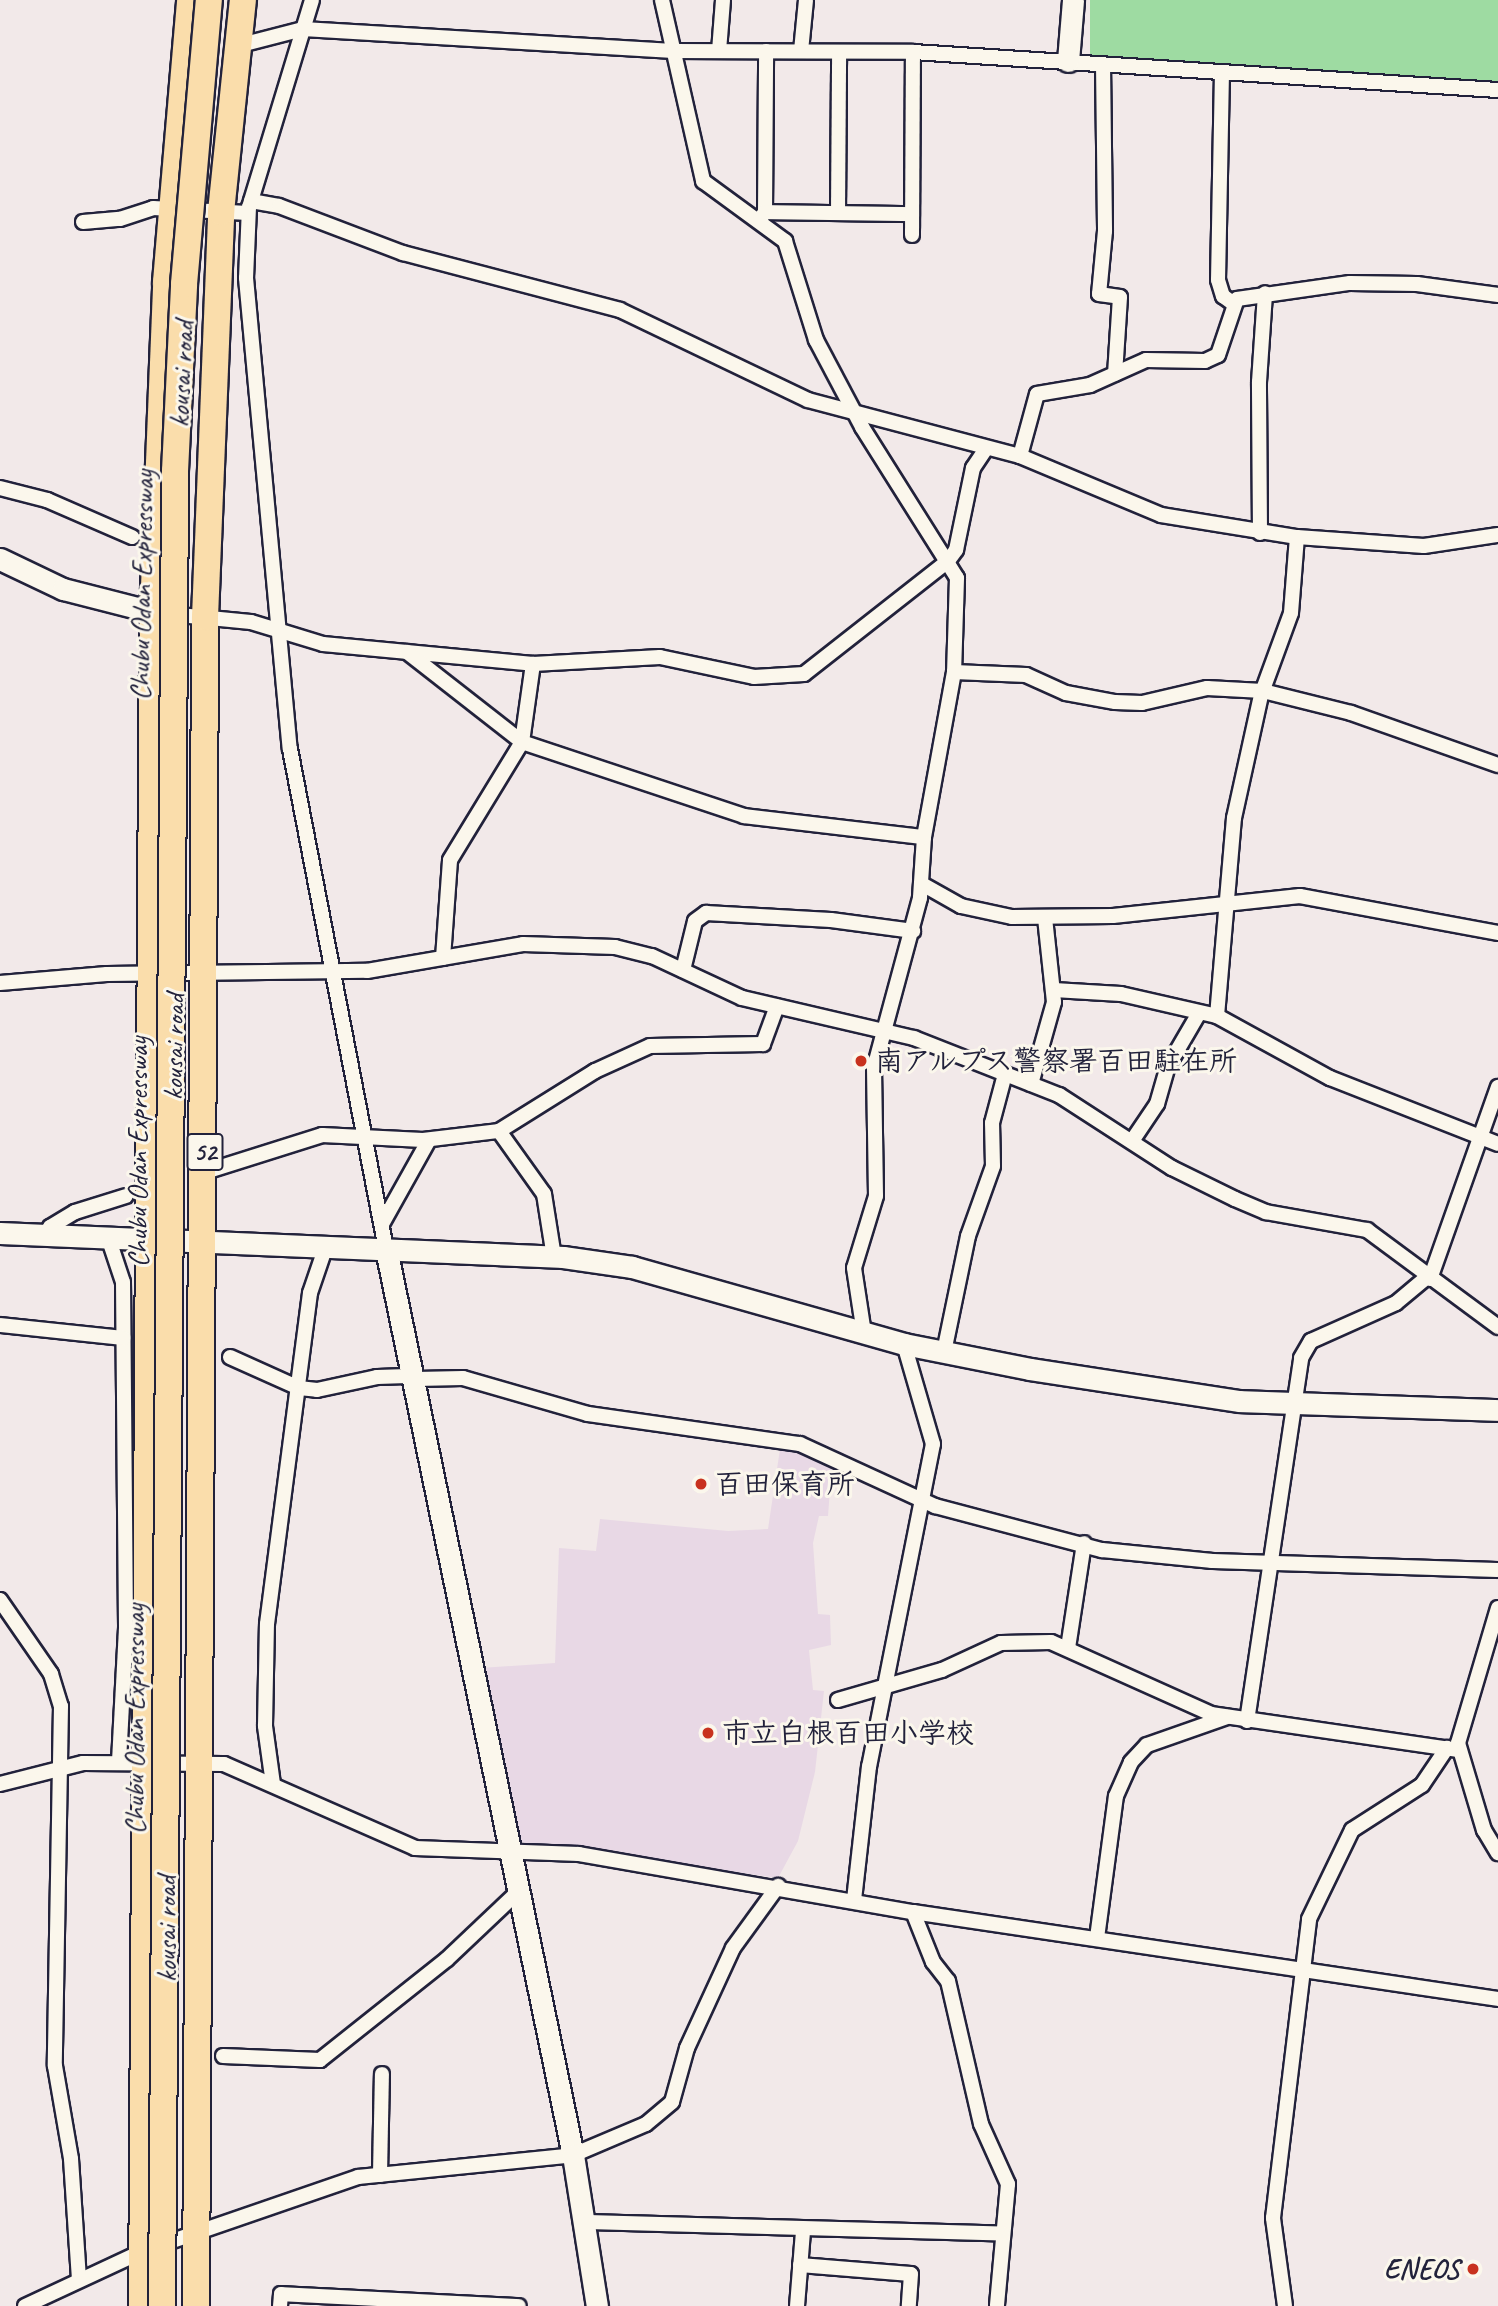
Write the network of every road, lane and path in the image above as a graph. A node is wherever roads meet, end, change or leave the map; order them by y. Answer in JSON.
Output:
{"nodes":[{"id":1,"x":190,"y":0,"type":"edge"},
{"id":2,"x":198,"y":0,"type":"edge"},
{"id":3,"x":209,"y":0,"type":"edge"},
{"id":4,"x":243,"y":0,"type":"edge"},
{"id":5,"x":312,"y":0,"type":"edge"},
{"id":6,"x":662,"y":0,"type":"edge"},
{"id":7,"x":723,"y":0,"type":"edge"},
{"id":8,"x":806,"y":0,"type":"edge"},
{"id":9,"x":1073,"y":0,"type":"edge"},
{"id":10,"x":303,"y":29,"type":"junction"},
{"id":11,"x":237,"y":46,"type":"junction"},
{"id":12,"x":673,"y":51,"type":"junction"},
{"id":13,"x":719,"y":51,"type":"junction"},
{"id":14,"x":766,"y":51,"type":"junction"},
{"id":15,"x":801,"y":51,"type":"junction"},
{"id":16,"x":839,"y":52,"type":"junction"},
{"id":17,"x":913,"y":52,"type":"junction"},
{"id":18,"x":1068,"y":61,"type":"junction"},
{"id":19,"x":1103,"y":64,"type":"junction"},
{"id":20,"x":1222,"y":72,"type":"junction"},
{"id":21,"x":1498,"y":90,"type":"edge"},
{"id":22,"x":170,"y":207,"type":"junction"},
{"id":23,"x":250,"y":207,"type":"junction"},
{"id":24,"x":221,"y":212,"type":"junction"},
{"id":25,"x":838,"y":213,"type":"junction"},
{"id":26,"x":912,"y":214,"type":"junction"},
{"id":27,"x":762,"y":216,"type":"junction"},
{"id":28,"x":83,"y":222,"type":"dead end"},
{"id":29,"x":912,"y":235,"type":"dead end"},
{"id":30,"x":1265,"y":293,"type":"junction"},
{"id":31,"x":1498,"y":295,"type":"edge"},
{"id":32,"x":1234,"y":304,"type":"junction"},
{"id":33,"x":1115,"y":374,"type":"junction"},
{"id":34,"x":855,"y":416,"type":"junction"},
{"id":35,"x":986,"y":449,"type":"junction"},
{"id":36,"x":1020,"y":456,"type":"junction"},
{"id":37,"x":0,"y":488,"type":"edge"},
{"id":38,"x":1260,"y":533,"type":"junction"},
{"id":39,"x":1498,"y":535,"type":"edge"},
{"id":40,"x":132,"y":537,"type":"dead end"},
{"id":41,"x":1297,"y":537,"type":"junction"},
{"id":42,"x":0,"y":559,"type":"edge"},
{"id":43,"x":948,"y":561,"type":"junction"},
{"id":44,"x":153,"y":612,"type":"junction"},
{"id":45,"x":205,"y":617,"type":"junction"},
{"id":46,"x":276,"y":628,"type":"junction"},
{"id":47,"x":407,"y":652,"type":"junction"},
{"id":48,"x":533,"y":664,"type":"junction"},
{"id":49,"x":954,"y":672,"type":"junction"},
{"id":50,"x":1263,"y":691,"type":"junction"},
{"id":51,"x":522,"y":742,"type":"junction"},
{"id":52,"x":1498,"y":765,"type":"edge"},
{"id":53,"x":924,"y":837,"type":"junction"},
{"id":54,"x":922,"y":884,"type":"junction"},
{"id":55,"x":1226,"y":908,"type":"junction"},
{"id":56,"x":1045,"y":918,"type":"junction"},
{"id":57,"x":913,"y":931,"type":"junction"},
{"id":58,"x":1498,"y":933,"type":"edge"},
{"id":59,"x":443,"y":958,"type":"junction"},
{"id":60,"x":683,"y":971,"type":"junction"},
{"id":61,"x":206,"y":972,"type":"junction"},
{"id":62,"x":332,"y":972,"type":"junction"},
{"id":63,"x":150,"y":974,"type":"junction"},
{"id":64,"x":0,"y":983,"type":"edge"},
{"id":65,"x":1054,"y":990,"type":"junction"},
{"id":66,"x":777,"y":1006,"type":"junction"},
{"id":67,"x":1199,"y":1013,"type":"junction"},
{"id":68,"x":1217,"y":1016,"type":"junction"},
{"id":69,"x":886,"y":1030,"type":"junction"},
{"id":70,"x":1005,"y":1074,"type":"junction"},
{"id":71,"x":1031,"y":1084,"type":"junction"},
{"id":72,"x":1498,"y":1087,"type":"edge"},
{"id":73,"x":499,"y":1131,"type":"junction"},
{"id":74,"x":1479,"y":1138,"type":"junction"},
{"id":75,"x":365,"y":1139,"type":"junction"},
{"id":76,"x":429,"y":1140,"type":"junction"},
{"id":77,"x":1132,"y":1142,"type":"junction"},
{"id":78,"x":1498,"y":1144,"type":"edge"},
{"id":79,"x":205,"y":1172,"type":"junction"},
{"id":80,"x":126,"y":1196,"type":"dead end"},
{"id":81,"x":382,"y":1224,"type":"junction"},
{"id":82,"x":0,"y":1233,"type":"edge"},
{"id":83,"x":46,"y":1235,"type":"junction"},
{"id":84,"x":108,"y":1237,"type":"junction"},
{"id":85,"x":147,"y":1238,"type":"junction"},
{"id":86,"x":203,"y":1240,"type":"junction"},
{"id":87,"x":326,"y":1246,"type":"junction"},
{"id":88,"x":386,"y":1249,"type":"junction"},
{"id":89,"x":554,"y":1256,"type":"junction"},
{"id":90,"x":1428,"y":1278,"type":"junction"},
{"id":91,"x":0,"y":1325,"type":"edge"},
{"id":92,"x":1498,"y":1327,"type":"edge"},
{"id":93,"x":864,"y":1333,"type":"junction"},
{"id":94,"x":123,"y":1338,"type":"junction"},
{"id":95,"x":904,"y":1344,"type":"junction"},
{"id":96,"x":944,"y":1352,"type":"junction"},
{"id":97,"x":230,"y":1357,"type":"dead end"},
{"id":98,"x":416,"y":1378,"type":"junction"},
{"id":99,"x":299,"y":1388,"type":"junction"},
{"id":100,"x":1293,"y":1405,"type":"junction"},
{"id":101,"x":1498,"y":1410,"type":"edge"},
{"id":102,"x":926,"y":1500,"type":"junction"},
{"id":103,"x":1084,"y":1543,"type":"junction"},
{"id":104,"x":1269,"y":1563,"type":"junction"},
{"id":105,"x":1498,"y":1570,"type":"edge"},
{"id":106,"x":0,"y":1600,"type":"edge"},
{"id":107,"x":1498,"y":1608,"type":"edge"},
{"id":108,"x":1068,"y":1648,"type":"junction"},
{"id":109,"x":885,"y":1685,"type":"junction"},
{"id":110,"x":838,"y":1700,"type":"dead end"},
{"id":111,"x":1227,"y":1717,"type":"junction"},
{"id":112,"x":1247,"y":1721,"type":"junction"},
{"id":113,"x":1453,"y":1749,"type":"junction"},
{"id":114,"x":119,"y":1763,"type":"junction"},
{"id":115,"x":198,"y":1763,"type":"junction"},
{"id":116,"x":149,"y":1764,"type":"junction"},
{"id":117,"x":60,"y":1769,"type":"junction"},
{"id":118,"x":0,"y":1784,"type":"edge"},
{"id":119,"x":273,"y":1784,"type":"junction"},
{"id":120,"x":1498,"y":1853,"type":"edge"},
{"id":121,"x":512,"y":1856,"type":"junction"},
{"id":122,"x":778,"y":1886,"type":"junction"},
{"id":123,"x":519,"y":1891,"type":"junction"},
{"id":124,"x":854,"y":1900,"type":"junction"},
{"id":125,"x":914,"y":1912,"type":"junction"},
{"id":126,"x":1097,"y":1938,"type":"junction"},
{"id":127,"x":1302,"y":1968,"type":"junction"},
{"id":128,"x":1498,"y":1999,"type":"edge"},
{"id":129,"x":223,"y":2056,"type":"dead end"},
{"id":130,"x":382,"y":2074,"type":"dead end"},
{"id":131,"x":573,"y":2155,"type":"junction"},
{"id":132,"x":380,"y":2175,"type":"junction"},
{"id":133,"x":586,"y":2222,"type":"junction"},
{"id":134,"x":197,"y":2231,"type":"junction"},
{"id":135,"x":803,"y":2231,"type":"junction"},
{"id":136,"x":1003,"y":2234,"type":"junction"},
{"id":137,"x":143,"y":2251,"type":"junction"},
{"id":138,"x":800,"y":2265,"type":"junction"},
{"id":139,"x":79,"y":2279,"type":"junction"},
{"id":140,"x":25,"y":2306,"type":"edge"},
{"id":141,"x":142,"y":2306,"type":"edge"},
{"id":142,"x":152,"y":2306,"type":"edge"},
{"id":143,"x":162,"y":2306,"type":"edge"},
{"id":144,"x":196,"y":2306,"type":"edge"},
{"id":145,"x":280,"y":2306,"type":"edge"},
{"id":146,"x":519,"y":2306,"type":"edge"},
{"id":147,"x":597,"y":2306,"type":"edge"},
{"id":148,"x":797,"y":2306,"type":"edge"},
{"id":149,"x":909,"y":2306,"type":"edge"},
{"id":150,"x":996,"y":2306,"type":"edge"},
{"id":151,"x":1285,"y":2306,"type":"edge"}],
"edges":[{"from":1,"to":22,"type":"highway","name":"kousai road","number":"52"},
{"from":2,"to":142,"type":"highway","name":"Chubu Odan Expressway"},
{"from":3,"to":143,"type":"highway","name":"Chubu Odan Expressway","bridge":true},
{"from":4,"to":11,"type":"highway","name":"kousai road","number":"52"},
{"from":5,"to":10,"type":"street"},
{"from":6,"to":12,"type":"street"},
{"from":7,"to":13,"type":"street"},
{"from":8,"to":15,"type":"street"},
{"from":9,"to":18,"type":"street"},
{"from":10,"to":11,"type":"street"},
{"from":10,"to":12,"type":"street"},
{"from":10,"to":23,"type":"street"},
{"from":11,"to":24,"type":"highway","name":"kousai road","number":"52"},
{"from":12,"to":13,"type":"street"},
{"from":12,"to":27,"type":"street"},
{"from":13,"to":14,"type":"street"},
{"from":14,"to":15,"type":"street"},
{"from":14,"to":27,"type":"street"},
{"from":15,"to":16,"type":"street"},
{"from":16,"to":17,"type":"street"},
{"from":16,"to":25,"type":"street"},
{"from":17,"to":18,"type":"street"},
{"from":17,"to":26,"type":"street"},
{"from":18,"to":19,"type":"street"},
{"from":19,"to":20,"type":"street"},
{"from":19,"to":33,"type":"street"},
{"from":20,"to":21,"type":"street"},
{"from":20,"to":32,"type":"street"},
{"from":22,"to":24,"type":"street"},
{"from":22,"to":28,"type":"street"},
{"from":22,"to":44,"type":"highway","name":"kousai road","number":"52"},
{"from":23,"to":24,"type":"street"},
{"from":23,"to":34,"type":"street"},
{"from":23,"to":46,"type":"street"},
{"from":24,"to":45,"type":"highway","name":"kousai road","number":"52"},
{"from":25,"to":26,"type":"street"},
{"from":25,"to":27,"type":"street"},
{"from":26,"to":29,"type":"street"},
{"from":27,"to":34,"type":"street"},
{"from":30,"to":31,"type":"street"},
{"from":30,"to":32,"type":"street"},
{"from":30,"to":38,"type":"street"},
{"from":32,"to":33,"type":"street"},
{"from":33,"to":36,"type":"street"},
{"from":34,"to":35,"type":"street"},
{"from":34,"to":43,"type":"street"},
{"from":35,"to":36,"type":"street"},
{"from":35,"to":43,"type":"street"},
{"from":36,"to":38,"type":"street"},
{"from":37,"to":40,"type":"street"},
{"from":38,"to":41,"type":"street"},
{"from":39,"to":41,"type":"street"},
{"from":41,"to":50,"type":"street"},
{"from":42,"to":44,"type":"street"},
{"from":43,"to":48,"type":"street"},
{"from":43,"to":49,"type":"street"},
{"from":44,"to":45,"type":"street"},
{"from":44,"to":63,"type":"highway","name":"kousai road","number":"52"},
{"from":45,"to":46,"type":"street"},
{"from":45,"to":61,"type":"highway","name":"kousai road","number":"52"},
{"from":46,"to":47,"type":"street"},
{"from":46,"to":62,"type":"street"},
{"from":47,"to":48,"type":"street"},
{"from":47,"to":51,"type":"street"},
{"from":48,"to":51,"type":"street"},
{"from":49,"to":50,"type":"street"},
{"from":49,"to":53,"type":"street"},
{"from":50,"to":52,"type":"street"},
{"from":50,"to":55,"type":"street"},
{"from":51,"to":53,"type":"street"},
{"from":51,"to":59,"type":"street"},
{"from":53,"to":54,"type":"street"},
{"from":54,"to":56,"type":"street"},
{"from":54,"to":57,"type":"street"},
{"from":55,"to":56,"type":"street"},
{"from":55,"to":58,"type":"street"},
{"from":55,"to":68,"type":"street"},
{"from":56,"to":65,"type":"street"},
{"from":57,"to":60,"type":"street"},
{"from":57,"to":69,"type":"street"},
{"from":59,"to":60,"type":"street"},
{"from":59,"to":62,"type":"street"},
{"from":60,"to":66,"type":"street"},
{"from":61,"to":62,"type":"street"},
{"from":61,"to":63,"type":"street"},
{"from":61,"to":79,"type":"highway","name":"kousai road","number":"52"},
{"from":62,"to":75,"type":"street"},
{"from":63,"to":64,"type":"street"},
{"from":63,"to":85,"type":"highway","name":"kousai road","number":"52"},
{"from":65,"to":67,"type":"street"},
{"from":65,"to":71,"type":"street"},
{"from":66,"to":69,"type":"street"},
{"from":66,"to":73,"type":"street"},
{"from":67,"to":68,"type":"street"},
{"from":67,"to":77,"type":"street"},
{"from":68,"to":74,"type":"street"},
{"from":69,"to":70,"type":"street"},
{"from":69,"to":93,"type":"street"},
{"from":70,"to":71,"type":"street"},
{"from":70,"to":96,"type":"street"},
{"from":71,"to":77,"type":"street"},
{"from":72,"to":74,"type":"street"},
{"from":73,"to":76,"type":"street"},
{"from":73,"to":89,"type":"street"},
{"from":74,"to":78,"type":"street"},
{"from":74,"to":90,"type":"street"},
{"from":75,"to":76,"type":"street"},
{"from":75,"to":79,"type":"street"},
{"from":75,"to":81,"type":"street"},
{"from":76,"to":81,"type":"street"},
{"from":77,"to":90,"type":"street"},
{"from":79,"to":86,"type":"highway","name":"kousai road","number":"52"},
{"from":80,"to":83,"type":"street"},
{"from":81,"to":88,"type":"street"},
{"from":82,"to":83,"type":"street"},
{"from":83,"to":84,"type":"street"},
{"from":84,"to":85,"type":"street"},
{"from":84,"to":94,"type":"street"},
{"from":85,"to":86,"type":"street"},
{"from":85,"to":116,"type":"highway","name":"kousai road","number":"52"},
{"from":86,"to":87,"type":"street"},
{"from":86,"to":115,"type":"highway","name":"kousai road","number":"52"},
{"from":87,"to":88,"type":"street"},
{"from":87,"to":99,"type":"street"},
{"from":88,"to":89,"type":"street"},
{"from":88,"to":98,"type":"street"},
{"from":89,"to":93,"type":"street"},
{"from":90,"to":92,"type":"street"},
{"from":90,"to":100,"type":"street"},
{"from":91,"to":94,"type":"street"},
{"from":93,"to":95,"type":"street"},
{"from":94,"to":114,"type":"street"},
{"from":95,"to":96,"type":"street"},
{"from":95,"to":102,"type":"street"},
{"from":96,"to":100,"type":"street"},
{"from":97,"to":99,"type":"street"},
{"from":98,"to":99,"type":"street"},
{"from":98,"to":102,"type":"street"},
{"from":98,"to":121,"type":"street"},
{"from":99,"to":119,"type":"street"},
{"from":100,"to":101,"type":"street"},
{"from":100,"to":104,"type":"street"},
{"from":102,"to":103,"type":"street"},
{"from":102,"to":109,"type":"street"},
{"from":103,"to":104,"type":"street"},
{"from":103,"to":108,"type":"street"},
{"from":104,"to":105,"type":"street"},
{"from":104,"to":112,"type":"street"},
{"from":106,"to":117,"type":"street"},
{"from":107,"to":113,"type":"street"},
{"from":108,"to":109,"type":"street"},
{"from":108,"to":111,"type":"street"},
{"from":109,"to":110,"type":"street"},
{"from":109,"to":124,"type":"street"},
{"from":111,"to":112,"type":"street"},
{"from":111,"to":126,"type":"street"},
{"from":112,"to":113,"type":"street"},
{"from":113,"to":120,"type":"street"},
{"from":113,"to":127,"type":"street"},
{"from":114,"to":116,"type":"street"},
{"from":114,"to":117,"type":"street"},
{"from":115,"to":116,"type":"street"},
{"from":115,"to":119,"type":"street"},
{"from":115,"to":134,"type":"highway","name":"kousai road","number":"52"},
{"from":116,"to":137,"type":"highway","name":"kousai road","number":"52"},
{"from":117,"to":118,"type":"street"},
{"from":117,"to":139,"type":"street"},
{"from":119,"to":121,"type":"street"},
{"from":121,"to":122,"type":"street"},
{"from":121,"to":123,"type":"street"},
{"from":122,"to":124,"type":"street"},
{"from":122,"to":131,"type":"street"},
{"from":123,"to":129,"type":"street"},
{"from":123,"to":131,"type":"street"},
{"from":124,"to":125,"type":"street"},
{"from":125,"to":126,"type":"street"},
{"from":125,"to":136,"type":"street"},
{"from":126,"to":127,"type":"street"},
{"from":127,"to":128,"type":"street"},
{"from":127,"to":151,"type":"street"},
{"from":130,"to":132,"type":"street"},
{"from":131,"to":132,"type":"street"},
{"from":131,"to":133,"type":"street"},
{"from":132,"to":134,"type":"street"},
{"from":133,"to":135,"type":"street"},
{"from":133,"to":147,"type":"street"},
{"from":134,"to":137,"type":"street"},
{"from":134,"to":144,"type":"highway","name":"kousai road","number":"52"},
{"from":135,"to":136,"type":"street"},
{"from":135,"to":138,"type":"street"},
{"from":136,"to":150,"type":"street"},
{"from":137,"to":139,"type":"street"},
{"from":137,"to":141,"type":"highway","name":"kousai road","number":"52"},
{"from":138,"to":148,"type":"street"},
{"from":138,"to":149,"type":"street"},
{"from":139,"to":140,"type":"street"},
{"from":145,"to":146,"type":"street"}]}
